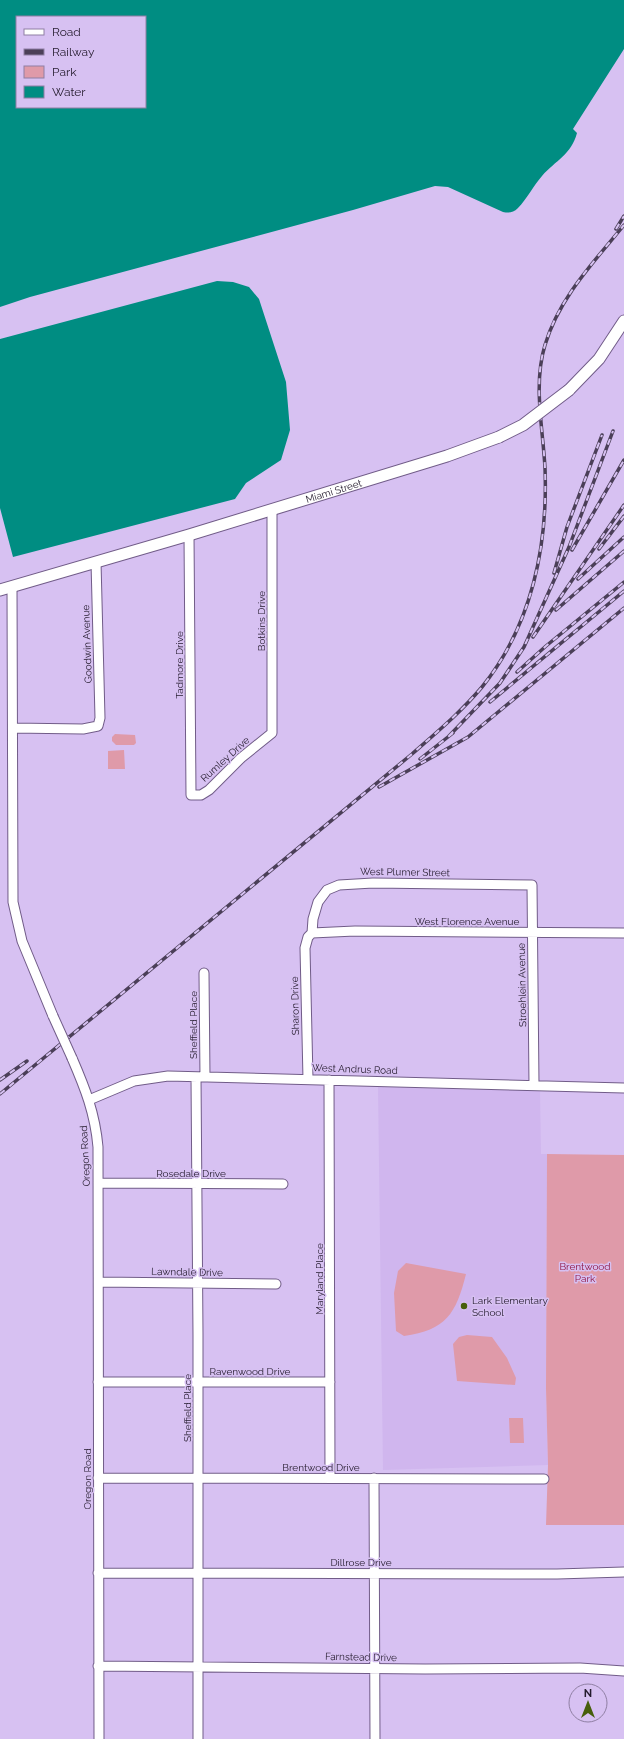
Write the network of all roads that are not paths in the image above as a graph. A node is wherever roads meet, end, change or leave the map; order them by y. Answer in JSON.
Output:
{"nodes":[{"id":1,"x":624,"y":321,"type":"edge"},
{"id":2,"x":272,"y":510,"type":"junction"},
{"id":3,"x":189,"y":535,"type":"junction"},
{"id":4,"x":96,"y":562,"type":"junction"},
{"id":5,"x":12,"y":587,"type":"junction"},
{"id":6,"x":0,"y":590,"type":"edge"},
{"id":7,"x":13,"y":728,"type":"junction"},
{"id":8,"x":272,"y":733,"type":"joint"},
{"id":9,"x":191,"y":795,"type":"joint"},
{"id":10,"x":532,"y":885,"type":"joint"},
{"id":11,"x":532,"y":932,"type":"junction"},
{"id":12,"x":311,"y":934,"type":"junction"},
{"id":13,"x":624,"y":934,"type":"edge"},
{"id":14,"x":204,"y":973,"type":"dead end"},
{"id":15,"x":200,"y":1077,"type":"junction"},
{"id":16,"x":308,"y":1079,"type":"junction"},
{"id":17,"x":329,"y":1080,"type":"junction"},
{"id":18,"x":534,"y":1085,"type":"junction"},
{"id":19,"x":624,"y":1088,"type":"edge"},
{"id":20,"x":89,"y":1100,"type":"junction"},
{"id":21,"x":98,"y":1183,"type":"junction"},
{"id":22,"x":197,"y":1184,"type":"junction"},
{"id":23,"x":283,"y":1184,"type":"dead end"},
{"id":24,"x":99,"y":1282,"type":"junction"},
{"id":25,"x":198,"y":1282,"type":"junction"},
{"id":26,"x":276,"y":1284,"type":"dead end"},
{"id":27,"x":98,"y":1382,"type":"junction"},
{"id":28,"x":198,"y":1382,"type":"junction"},
{"id":29,"x":330,"y":1382,"type":"junction"},
{"id":30,"x":98,"y":1478,"type":"junction"},
{"id":31,"x":198,"y":1478,"type":"junction"},
{"id":32,"x":330,"y":1478,"type":"junction"},
{"id":33,"x":374,"y":1478,"type":"junction"},
{"id":34,"x":544,"y":1479,"type":"dead end"},
{"id":35,"x":198,"y":1572,"type":"junction"},
{"id":36,"x":624,"y":1572,"type":"edge"},
{"id":37,"x":98,"y":1573,"type":"junction"},
{"id":38,"x":375,"y":1573,"type":"junction"},
{"id":39,"x":98,"y":1666,"type":"junction"},
{"id":40,"x":198,"y":1667,"type":"junction"},
{"id":41,"x":375,"y":1668,"type":"junction"},
{"id":42,"x":624,"y":1671,"type":"edge"},
{"id":43,"x":99,"y":1739,"type":"edge"},
{"id":44,"x":198,"y":1739,"type":"edge"},
{"id":45,"x":375,"y":1739,"type":"edge"}],
"edges":[{"from":1,"to":2,"type":"main road","name":"Miami Street","bridge":true},
{"from":2,"to":3,"type":"main road","name":"Miami Street"},
{"from":2,"to":8,"type":"street","name":"Botkins Drive"},
{"from":3,"to":4,"type":"main road","name":"Miami Street"},
{"from":3,"to":9,"type":"street","name":"Tadmore Drive"},
{"from":4,"to":5,"type":"main road","name":"Miami Street"},
{"from":4,"to":7,"type":"street","name":"Goodwin Avenue"},
{"from":5,"to":6,"type":"main road","name":"Miami Street"},
{"from":5,"to":7,"type":"street","name":"Oregon Road"},
{"from":7,"to":20,"type":"street","name":"Oregon Road","bridge":true},
{"from":8,"to":9,"type":"street","name":"Rumley Drive"},
{"from":10,"to":11,"type":"street","name":"Stroehlein Avenue"},
{"from":10,"to":12,"type":"street","name":"West Plumer Street"},
{"from":11,"to":12,"type":"street","name":"West Florence Avenue"},
{"from":11,"to":13,"type":"street","name":"West Florence Avenue"},
{"from":11,"to":18,"type":"street","name":"Stroehlein Avenue"},
{"from":12,"to":16,"type":"street","name":"Sharon Drive"},
{"from":14,"to":15,"type":"street","name":"Sheffield Place"},
{"from":15,"to":16,"type":"street","name":"West Andrus Road"},
{"from":15,"to":20,"type":"street","name":"West Andrus Road"},
{"from":15,"to":22,"type":"street","name":"Sheffield Place"},
{"from":16,"to":17,"type":"street","name":"West Andrus Road"},
{"from":17,"to":18,"type":"street","name":"West Andrus Road"},
{"from":17,"to":29,"type":"street","name":"Maryland Place"},
{"from":18,"to":19,"type":"street","name":"West Andrus Road"},
{"from":20,"to":21,"type":"street","name":"Oregon Road"},
{"from":21,"to":22,"type":"street","name":"Rosedale Drive"},
{"from":21,"to":24,"type":"street","name":"Oregon Road"},
{"from":22,"to":23,"type":"street","name":"Rosedale Drive"},
{"from":22,"to":25,"type":"street","name":"Sheffield Place"},
{"from":24,"to":25,"type":"street","name":"Lawndale Drive"},
{"from":24,"to":27,"type":"street","name":"Oregon Road"},
{"from":25,"to":26,"type":"street","name":"Lawndale Drive"},
{"from":25,"to":28,"type":"street","name":"Sheffield Place"},
{"from":27,"to":28,"type":"street","name":"Ravenwood Drive"},
{"from":27,"to":30,"type":"street","name":"Oregon Road"},
{"from":28,"to":29,"type":"street","name":"Ravenwood Drive"},
{"from":28,"to":31,"type":"street","name":"Sheffield Place"},
{"from":29,"to":32,"type":"street","name":"Maryland Place"},
{"from":30,"to":31,"type":"street","name":"Brentwood Drive"},
{"from":30,"to":37,"type":"street","name":"Oregon Road"},
{"from":31,"to":32,"type":"street","name":"Brentwood Drive"},
{"from":31,"to":35,"type":"street","name":"Sheffield Place"},
{"from":32,"to":33,"type":"street","name":"Brentwood Drive"},
{"from":33,"to":34,"type":"street","name":"Brentwood Drive"},
{"from":33,"to":38,"type":"street"},
{"from":35,"to":37,"type":"street","name":"Dillrose Drive"},
{"from":35,"to":38,"type":"street","name":"Dillrose Drive"},
{"from":35,"to":40,"type":"street","name":"Sheffield Place"},
{"from":36,"to":38,"type":"street","name":"Dillrose Drive"},
{"from":37,"to":39,"type":"street","name":"Oregon Road"},
{"from":38,"to":41,"type":"street"},
{"from":39,"to":40,"type":"street","name":"Farnstead Drive"},
{"from":39,"to":43,"type":"street","name":"Oregon Road"},
{"from":40,"to":41,"type":"street","name":"Farnstead Drive"},
{"from":40,"to":44,"type":"street","name":"Sheffield Place"},
{"from":41,"to":42,"type":"street","name":"Farnstead Drive"},
{"from":41,"to":45,"type":"street"}]}
